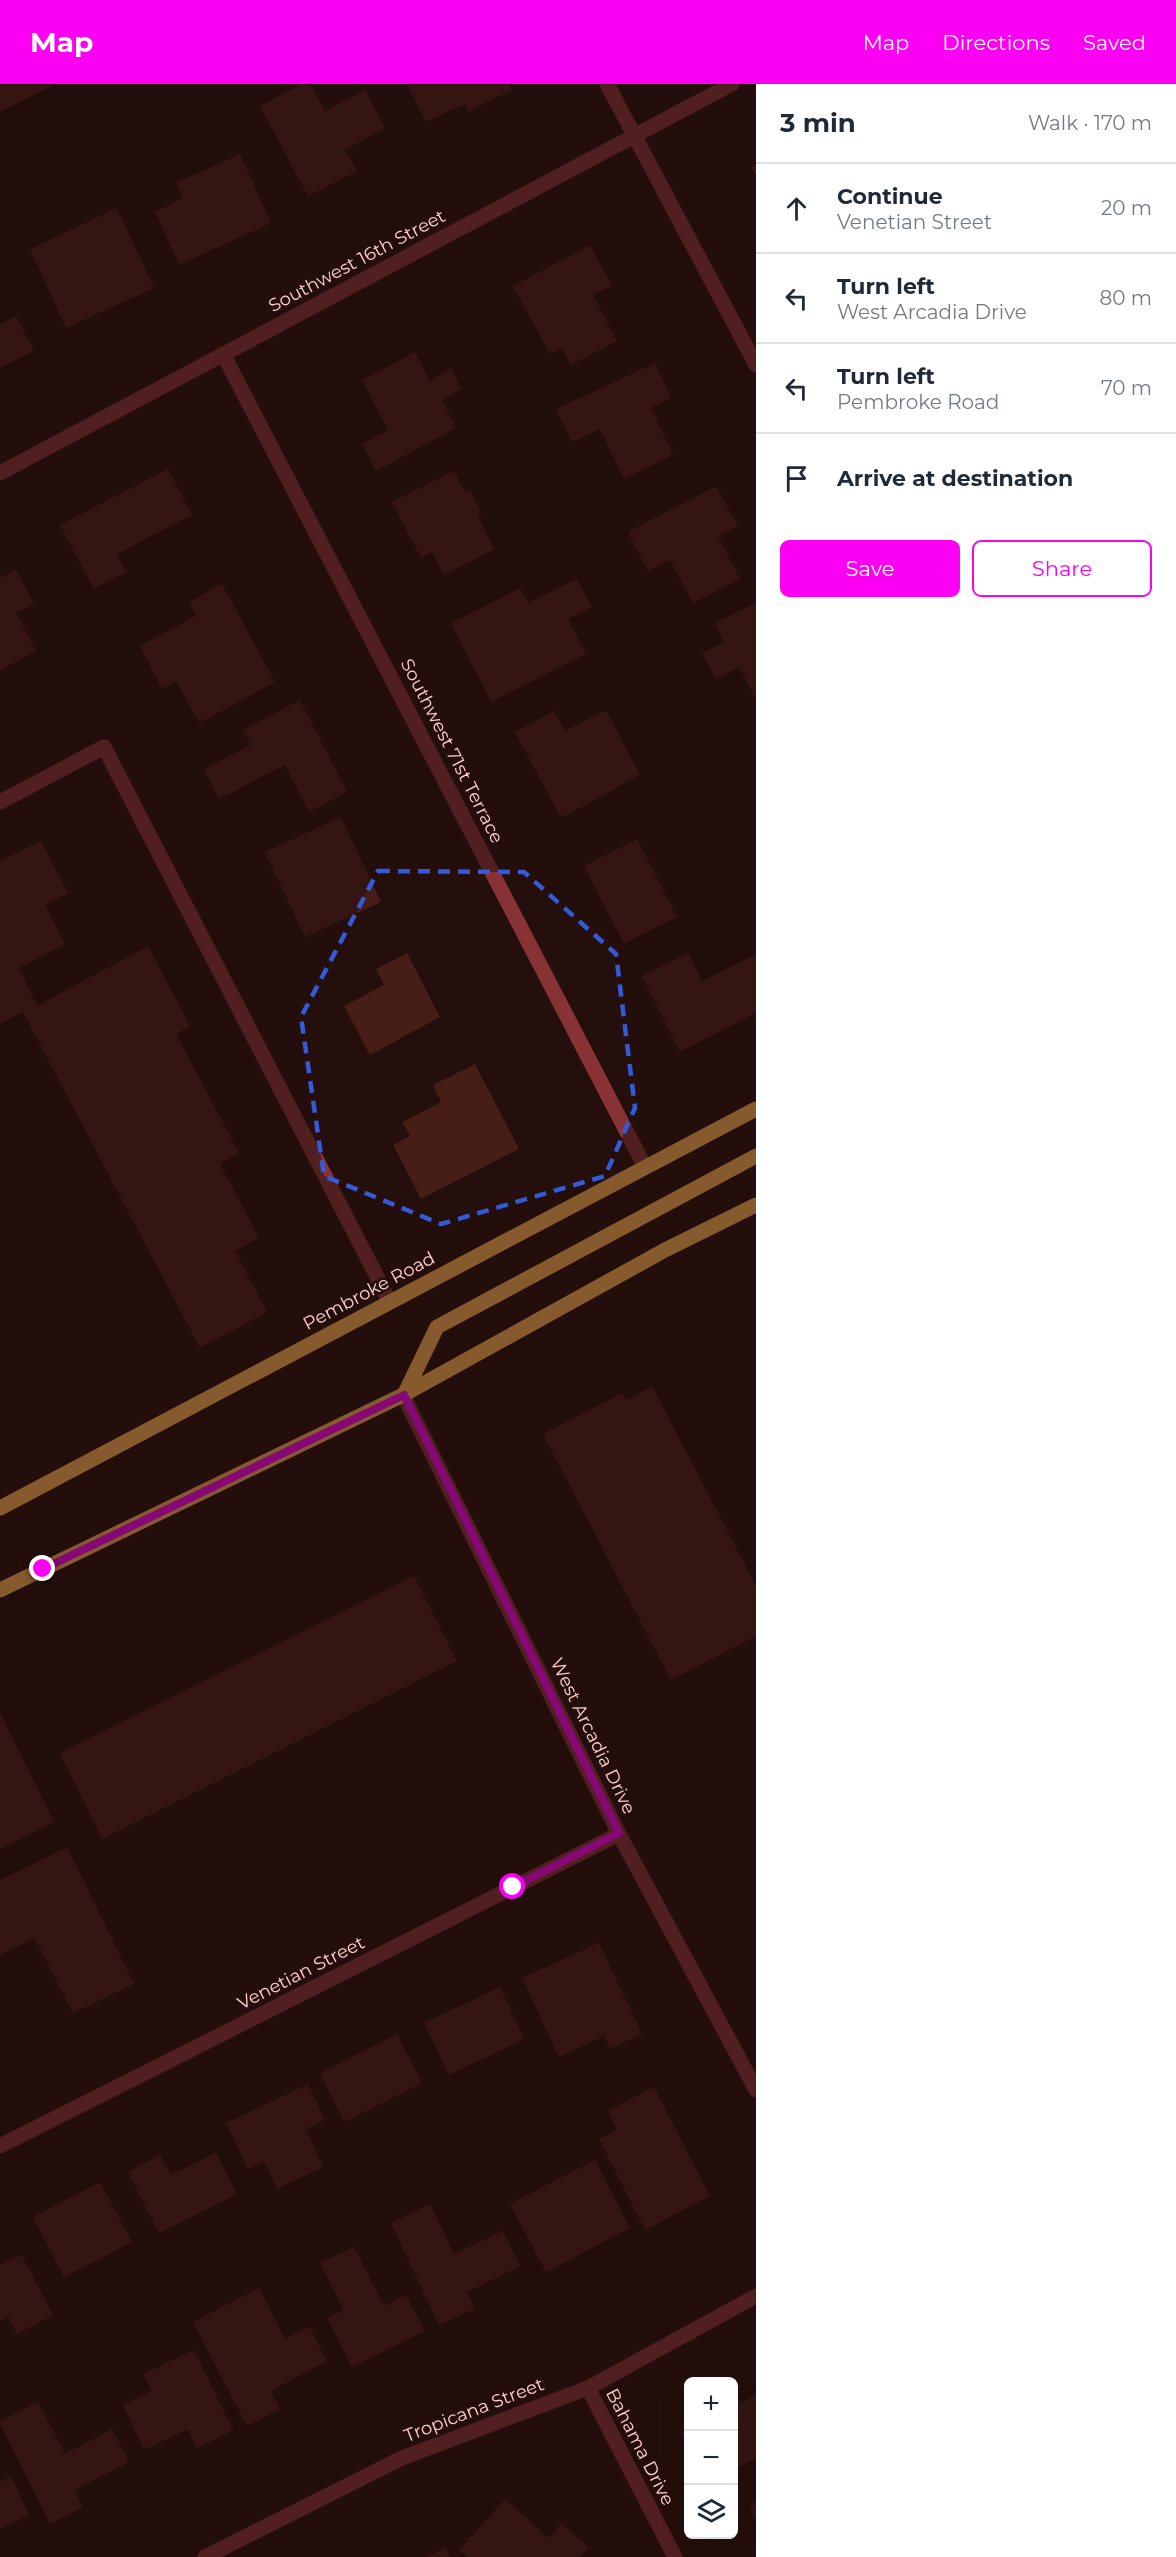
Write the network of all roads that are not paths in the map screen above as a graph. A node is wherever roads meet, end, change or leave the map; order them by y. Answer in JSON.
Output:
{"nodes":[{"id":1,"x":607,"y":84,"type":"edge"},
{"id":2,"x":732,"y":84,"type":"edge"},
{"id":3,"x":635,"y":136,"type":"junction"},
{"id":4,"x":223,"y":354,"type":"junction"},
{"id":5,"x":756,"y":365,"type":"edge"},
{"id":6,"x":0,"y":473,"type":"edge"},
{"id":7,"x":0,"y":802,"type":"edge"},
{"id":8,"x":756,"y":1109,"type":"edge"},
{"id":9,"x":756,"y":1156,"type":"edge"},
{"id":10,"x":645,"y":1167,"type":"junction"},
{"id":11,"x":756,"y":1205,"type":"edge"},
{"id":12,"x":390,"y":1302,"type":"junction"},
{"id":13,"x":404,"y":1395,"type":"junction"},
{"id":14,"x":0,"y":1508,"type":"edge"},
{"id":15,"x":0,"y":1590,"type":"edge"},
{"id":16,"x":619,"y":1833,"type":"junction"},
{"id":17,"x":756,"y":2090,"type":"edge"},
{"id":18,"x":0,"y":2146,"type":"edge"},
{"id":19,"x":756,"y":2296,"type":"edge"},
{"id":20,"x":588,"y":2388,"type":"junction"},
{"id":21,"x":205,"y":2557,"type":"edge"},
{"id":22,"x":675,"y":2557,"type":"edge"}],
"edges":[{"from":1,"to":3,"type":"street"},
{"from":2,"to":3,"type":"street","name":"Southwest 16th Street"},
{"from":3,"to":4,"type":"street","name":"Southwest 16th Street"},
{"from":3,"to":5,"type":"street"},
{"from":4,"to":6,"type":"street","name":"Southwest 16th Street"},
{"from":4,"to":10,"type":"street","name":"Southwest 71st Terrace"},
{"from":7,"to":12,"type":"street"},
{"from":8,"to":10,"type":"main road","name":"Pembroke Road"},
{"from":9,"to":13,"type":"main road"},
{"from":10,"to":12,"type":"main road","name":"Pembroke Road"},
{"from":11,"to":13,"type":"main road"},
{"from":12,"to":14,"type":"main road","name":"Pembroke Road"},
{"from":13,"to":15,"type":"main road"},
{"from":13,"to":16,"type":"street","name":"West Arcadia Drive"},
{"from":16,"to":17,"type":"street","name":"West Arcadia Drive"},
{"from":16,"to":18,"type":"street","name":"Venetian Street"},
{"from":19,"to":20,"type":"street","name":"Tropicana Street"},
{"from":20,"to":21,"type":"street","name":"Tropicana Street"},
{"from":20,"to":22,"type":"street","name":"Bahama Drive"}]}
